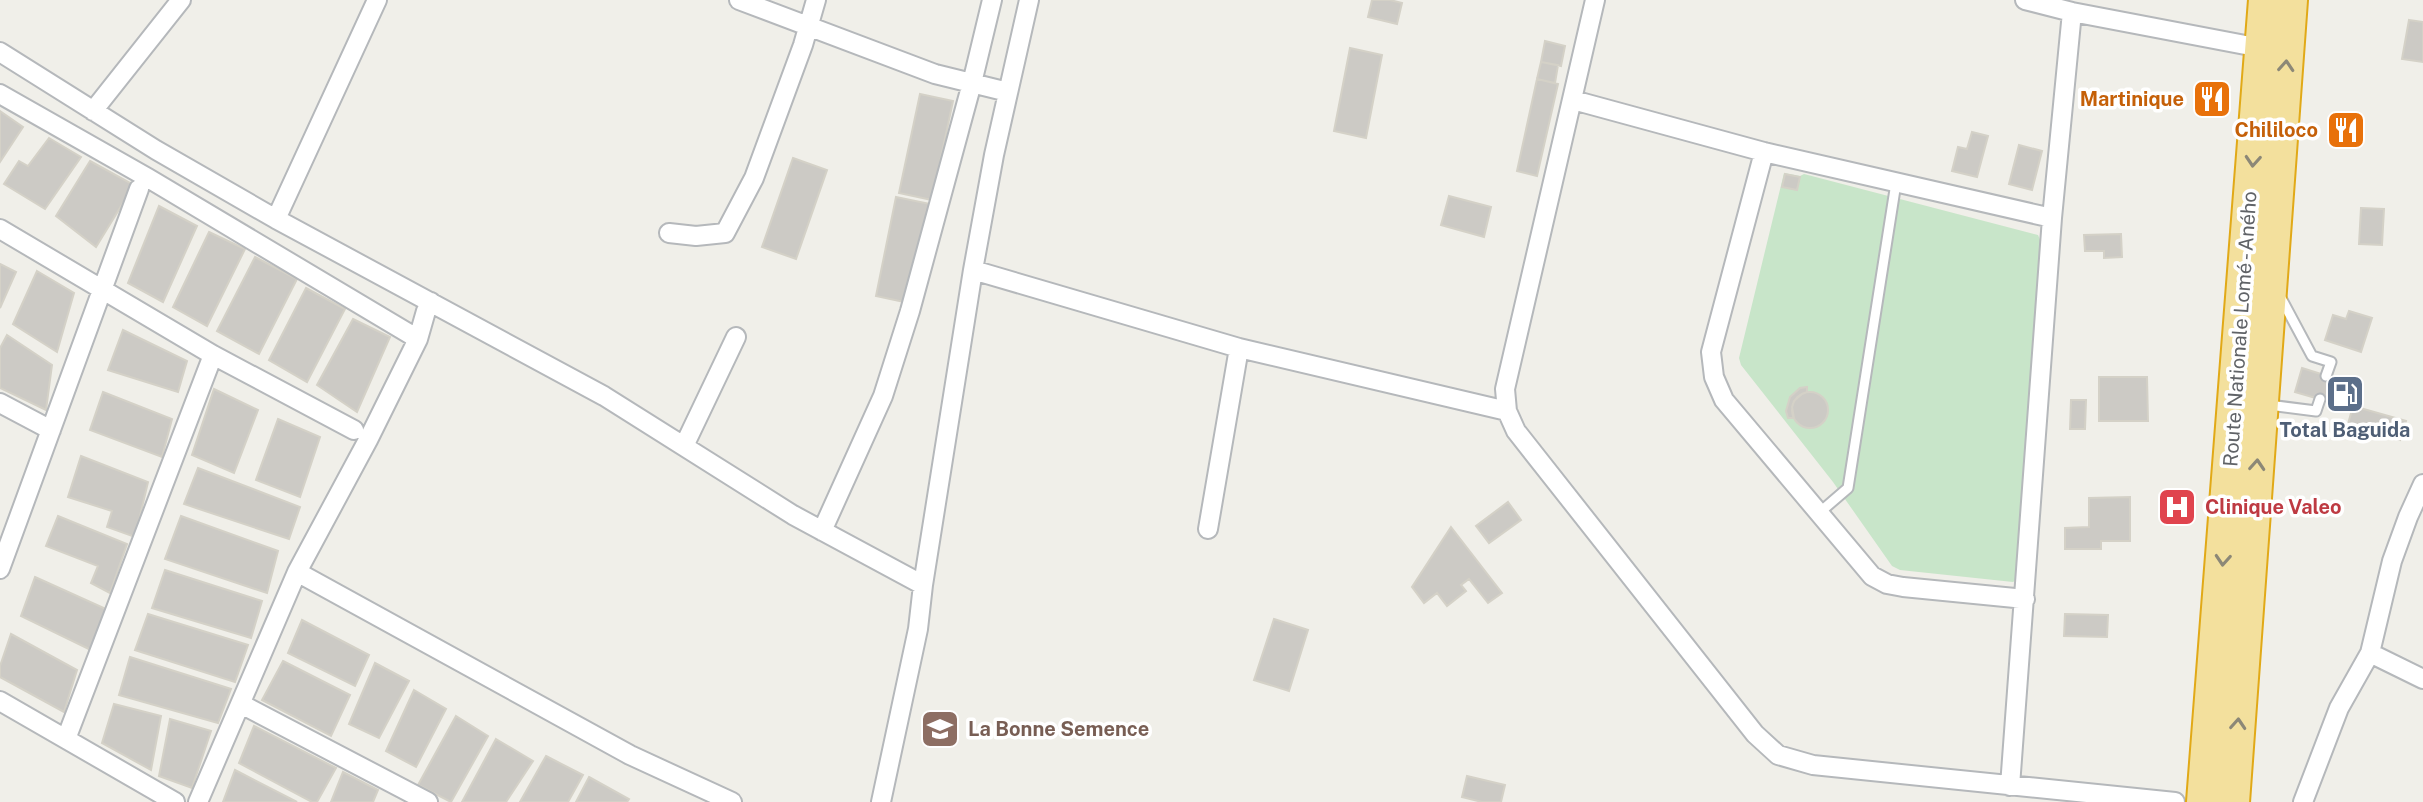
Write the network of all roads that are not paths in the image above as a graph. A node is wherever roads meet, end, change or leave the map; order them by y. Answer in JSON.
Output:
{"nodes":[{"id":1,"x":181,"y":0,"type":"edge"},
{"id":2,"x":377,"y":0,"type":"edge"},
{"id":3,"x":739,"y":0,"type":"edge"},
{"id":4,"x":816,"y":0,"type":"edge"},
{"id":5,"x":992,"y":0,"type":"edge"},
{"id":6,"x":1029,"y":0,"type":"edge"},
{"id":7,"x":1595,"y":0,"type":"edge"},
{"id":8,"x":2025,"y":0,"type":"edge"},
{"id":9,"x":2266,"y":0,"type":"edge"},
{"id":10,"x":2290,"y":0,"type":"edge"},
{"id":11,"x":2072,"y":12,"type":"junction"},
{"id":12,"x":809,"y":25,"type":"junction"},
{"id":13,"x":2261,"y":48,"type":"junction"},
{"id":14,"x":0,"y":52,"type":"edge"},
{"id":15,"x":972,"y":83,"type":"junction"},
{"id":16,"x":1008,"y":92,"type":"junction"},
{"id":17,"x":0,"y":94,"type":"edge"},
{"id":18,"x":1573,"y":100,"type":"junction"},
{"id":19,"x":93,"y":111,"type":"junction"},
{"id":20,"x":1764,"y":152,"type":"junction"},
{"id":21,"x":1896,"y":183,"type":"junction"},
{"id":22,"x":139,"y":189,"type":"dead end"},
{"id":23,"x":2052,"y":218,"type":"junction"},
{"id":24,"x":276,"y":219,"type":"junction"},
{"id":25,"x":0,"y":229,"type":"edge"},
{"id":26,"x":669,"y":233,"type":"dead end"},
{"id":27,"x":973,"y":270,"type":"junction"},
{"id":28,"x":2271,"y":281,"type":"junction"},
{"id":29,"x":102,"y":290,"type":"junction"},
{"id":30,"x":431,"y":302,"type":"junction"},
{"id":31,"x":736,"y":337,"type":"dead end"},
{"id":32,"x":418,"y":339,"type":"junction"},
{"id":33,"x":1239,"y":348,"type":"junction"},
{"id":34,"x":213,"y":355,"type":"junction"},
{"id":35,"x":2326,"y":376,"type":"dead end"},
{"id":36,"x":2320,"y":399,"type":"dead end"},
{"id":37,"x":0,"y":403,"type":"edge"},
{"id":38,"x":2262,"y":404,"type":"junction"},
{"id":39,"x":1507,"y":411,"type":"junction"},
{"id":40,"x":51,"y":430,"type":"junction"},
{"id":41,"x":354,"y":430,"type":"dead end"},
{"id":42,"x":684,"y":446,"type":"junction"},
{"id":43,"x":2423,"y":484,"type":"edge"},
{"id":44,"x":1819,"y":513,"type":"junction"},
{"id":45,"x":1208,"y":529,"type":"dead end"},
{"id":46,"x":822,"y":531,"type":"junction"},
{"id":47,"x":0,"y":569,"type":"edge"},
{"id":48,"x":297,"y":572,"type":"junction"},
{"id":49,"x":923,"y":585,"type":"junction"},
{"id":50,"x":2025,"y":599,"type":"junction"},
{"id":51,"x":2370,"y":653,"type":"junction"},
{"id":52,"x":2423,"y":679,"type":"edge"},
{"id":53,"x":0,"y":701,"type":"edge"},
{"id":54,"x":241,"y":704,"type":"junction"},
{"id":55,"x":66,"y":739,"type":"junction"},
{"id":56,"x":2010,"y":786,"type":"junction"},
{"id":57,"x":175,"y":802,"type":"edge"},
{"id":58,"x":198,"y":802,"type":"edge"},
{"id":59,"x":428,"y":802,"type":"edge"},
{"id":60,"x":732,"y":802,"type":"edge"},
{"id":61,"x":881,"y":802,"type":"edge"},
{"id":62,"x":2175,"y":802,"type":"edge"},
{"id":63,"x":2204,"y":802,"type":"edge"},
{"id":64,"x":2232,"y":802,"type":"edge"},
{"id":65,"x":2303,"y":802,"type":"edge"}],
"edges":[{"from":1,"to":19,"type":"street"},
{"from":2,"to":24,"type":"street"},
{"from":3,"to":12,"type":"street"},
{"from":4,"to":12,"type":"street"},
{"from":5,"to":15,"type":"street"},
{"from":6,"to":16,"type":"street"},
{"from":7,"to":18,"type":"street"},
{"from":8,"to":11,"type":"street"},
{"from":9,"to":13,"type":"highway","name":"Route Nationale Lomé - Aného"},
{"from":28,"to":10,"type":"highway","name":"Route Nationale Lomé - Aného","one_way":true},
{"from":11,"to":13,"type":"street"},
{"from":11,"to":23,"type":"street"},
{"from":12,"to":15,"type":"street"},
{"from":12,"to":26,"type":"street"},
{"from":13,"to":63,"type":"highway","name":"Route Nationale Lomé - Aného","one_way":true},
{"from":14,"to":19,"type":"street"},
{"from":15,"to":16,"type":"street"},
{"from":15,"to":46,"type":"street"},
{"from":16,"to":27,"type":"street"},
{"from":17,"to":32,"type":"street"},
{"from":18,"to":20,"type":"street"},
{"from":18,"to":39,"type":"street"},
{"from":19,"to":24,"type":"street"},
{"from":20,"to":21,"type":"street"},
{"from":20,"to":44,"type":"street"},
{"from":21,"to":23,"type":"street"},
{"from":21,"to":44,"type":"lane"},
{"from":22,"to":29,"type":"street"},
{"from":23,"to":50,"type":"street"},
{"from":24,"to":30,"type":"street"},
{"from":25,"to":29,"type":"street"},
{"from":27,"to":33,"type":"street"},
{"from":27,"to":49,"type":"street"},
{"from":28,"to":35,"type":"lane"},
{"from":28,"to":38,"type":"highway","name":"Route Nationale Lomé - Aného"},
{"from":29,"to":34,"type":"street"},
{"from":29,"to":40,"type":"street"},
{"from":30,"to":32,"type":"street"},
{"from":30,"to":42,"type":"street"},
{"from":31,"to":42,"type":"street"},
{"from":32,"to":48,"type":"street"},
{"from":33,"to":39,"type":"street"},
{"from":33,"to":45,"type":"street"},
{"from":34,"to":41,"type":"street"},
{"from":34,"to":55,"type":"street"},
{"from":36,"to":38,"type":"lane"},
{"from":37,"to":40,"type":"street"},
{"from":64,"to":38,"type":"highway","name":"Route Nationale Lomé - Aného","one_way":true},
{"from":39,"to":56,"type":"street"},
{"from":40,"to":47,"type":"street"},
{"from":42,"to":46,"type":"street"},
{"from":43,"to":51,"type":"street"},
{"from":44,"to":50,"type":"street"},
{"from":46,"to":49,"type":"street"},
{"from":48,"to":54,"type":"street"},
{"from":48,"to":60,"type":"street"},
{"from":49,"to":61,"type":"street"},
{"from":50,"to":56,"type":"street"},
{"from":51,"to":52,"type":"street"},
{"from":51,"to":65,"type":"street"},
{"from":53,"to":55,"type":"street"},
{"from":54,"to":58,"type":"street"},
{"from":54,"to":59,"type":"street"},
{"from":55,"to":57,"type":"street"},
{"from":56,"to":62,"type":"street"}]}
